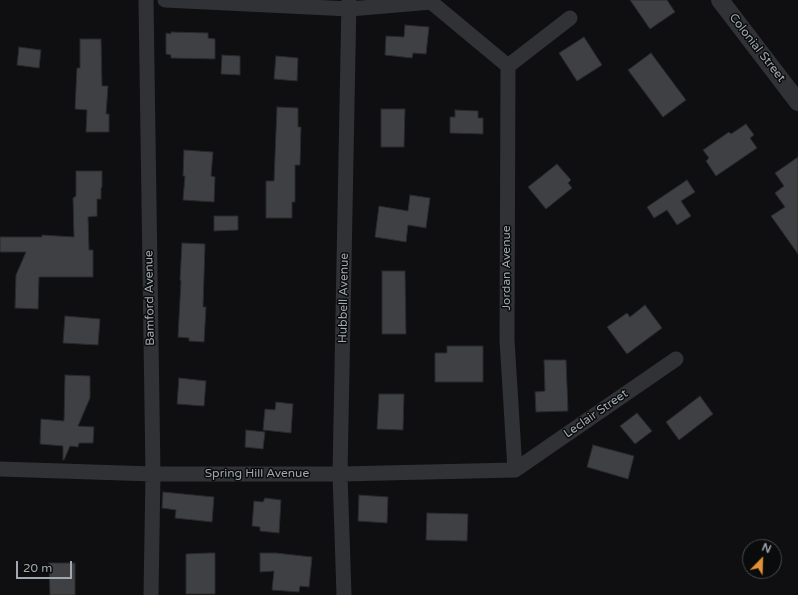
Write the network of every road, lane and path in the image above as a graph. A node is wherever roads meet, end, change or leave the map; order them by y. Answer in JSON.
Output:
{"nodes":[{"id":1,"x":146,"y":0,"type":"edge"},
{"id":2,"x":165,"y":0,"type":"edge"},
{"id":3,"x":720,"y":0,"type":"edge"},
{"id":4,"x":432,"y":1,"type":"edge"},
{"id":5,"x":349,"y":5,"type":"edge"},
{"id":6,"x":570,"y":18,"type":"dead end"},
{"id":7,"x":508,"y":66,"type":"junction"},
{"id":8,"x":796,"y":99,"type":"edge"},
{"id":9,"x":676,"y":359,"type":"dead end"},
{"id":10,"x":0,"y":469,"type":"edge"},
{"id":11,"x":515,"y":470,"type":"junction"},
{"id":12,"x":152,"y":474,"type":"junction"},
{"id":13,"x":340,"y":474,"type":"junction"},
{"id":14,"x":151,"y":595,"type":"edge"},
{"id":15,"x":344,"y":595,"type":"edge"}],
"edges":[{"from":1,"to":12,"type":"street","name":"Bamford Avenue"},
{"from":2,"to":5,"type":"street"},
{"from":3,"to":8,"type":"street","name":"Colonial Street"},
{"from":4,"to":5,"type":"street"},
{"from":4,"to":7,"type":"street"},
{"from":5,"to":13,"type":"street","name":"Hubbell Avenue"},
{"from":6,"to":7,"type":"street"},
{"from":7,"to":11,"type":"street","name":"Jordan Avenue"},
{"from":9,"to":11,"type":"street","name":"Leclair Street"},
{"from":10,"to":12,"type":"street","name":"Spring Hill Avenue"},
{"from":11,"to":13,"type":"street","name":"Spring Hill Avenue"},
{"from":12,"to":13,"type":"street","name":"Spring Hill Avenue"},
{"from":12,"to":14,"type":"street","name":"Bamford Avenue"},
{"from":13,"to":15,"type":"street","name":"Hubbell Avenue"}]}
